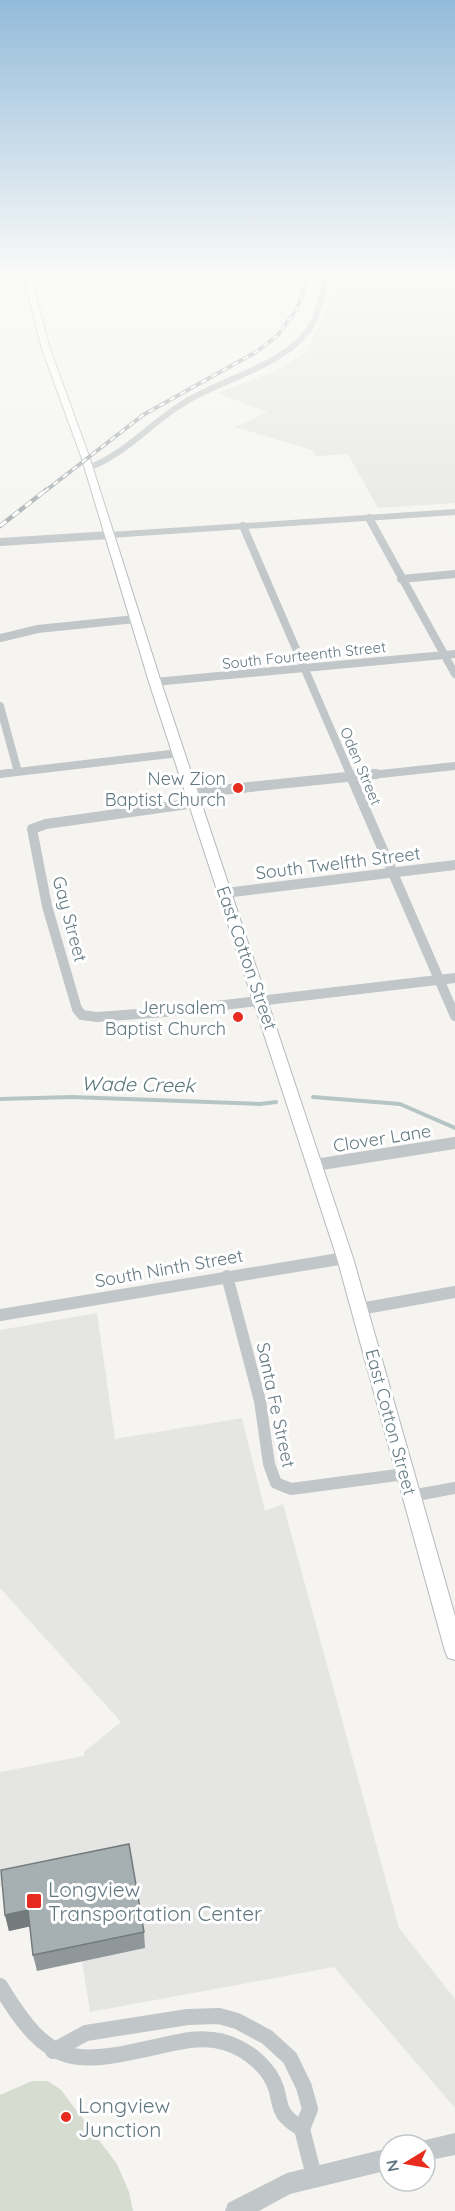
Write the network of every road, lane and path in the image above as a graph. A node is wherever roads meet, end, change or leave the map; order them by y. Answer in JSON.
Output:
{"nodes":[{"id":1,"x":55,"y":373,"type":"edge"},
{"id":2,"x":244,"y":373,"type":"edge"},
{"id":3,"x":88,"y":468,"type":"junction"},
{"id":4,"x":455,"y":512,"type":"edge"},
{"id":5,"x":369,"y":518,"type":"junction"},
{"id":6,"x":243,"y":526,"type":"junction"},
{"id":7,"x":110,"y":535,"type":"junction"},
{"id":8,"x":0,"y":543,"type":"edge"},
{"id":9,"x":455,"y":574,"type":"edge"},
{"id":10,"x":402,"y":579,"type":"junction"},
{"id":11,"x":135,"y":619,"type":"junction"},
{"id":12,"x":0,"y":638,"type":"edge"},
{"id":13,"x":455,"y":654,"type":"edge"},
{"id":14,"x":444,"y":655,"type":"junction"},
{"id":15,"x":304,"y":668,"type":"junction"},
{"id":16,"x":455,"y":674,"type":"edge"},
{"id":17,"x":155,"y":682,"type":"junction"},
{"id":18,"x":0,"y":706,"type":"edge"},
{"id":19,"x":179,"y":753,"type":"junction"},
{"id":20,"x":455,"y":766,"type":"edge"},
{"id":21,"x":18,"y":772,"type":"junction"},
{"id":22,"x":0,"y":774,"type":"edge"},
{"id":23,"x":351,"y":778,"type":"junction"},
{"id":24,"x":193,"y":798,"type":"junction"},
{"id":25,"x":455,"y":865,"type":"edge"},
{"id":26,"x":392,"y":873,"type":"junction"},
{"id":27,"x":225,"y":893,"type":"junction"},
{"id":28,"x":455,"y":978,"type":"edge"},
{"id":29,"x":439,"y":980,"type":"junction"},
{"id":30,"x":261,"y":999,"type":"junction"},
{"id":31,"x":455,"y":1016,"type":"edge"},
{"id":32,"x":455,"y":1143,"type":"edge"},
{"id":33,"x":315,"y":1165,"type":"junction"},
{"id":34,"x":345,"y":1258,"type":"junction"},
{"id":35,"x":227,"y":1276,"type":"junction"},
{"id":36,"x":455,"y":1292,"type":"edge"},
{"id":37,"x":360,"y":1309,"type":"junction"},
{"id":38,"x":0,"y":1315,"type":"edge"},
{"id":39,"x":405,"y":1474,"type":"junction"},
{"id":40,"x":455,"y":1488,"type":"edge"},
{"id":41,"x":411,"y":1496,"type":"junction"},
{"id":42,"x":455,"y":1651,"type":"edge"},
{"id":43,"x":0,"y":1986,"type":"edge"},
{"id":44,"x":53,"y":2051,"type":"junction"},
{"id":45,"x":303,"y":2129,"type":"junction"},
{"id":46,"x":455,"y":2144,"type":"edge"},
{"id":47,"x":437,"y":2148,"type":"edge"},
{"id":48,"x":377,"y":2162,"type":"edge"},
{"id":49,"x":314,"y":2176,"type":"junction"},
{"id":50,"x":236,"y":2211,"type":"edge"}],
"edges":[{"from":1,"to":3,"type":"main road","name":"East Cotton Street"},
{"from":2,"to":3,"type":"street"},
{"from":3,"to":7,"type":"main road","name":"East Cotton Street"},
{"from":4,"to":5,"type":"street"},
{"from":5,"to":6,"type":"street"},
{"from":5,"to":10,"type":"street"},
{"from":6,"to":7,"type":"street"},
{"from":6,"to":15,"type":"street","name":"Oden Street"},
{"from":7,"to":8,"type":"street"},
{"from":7,"to":11,"type":"main road","name":"East Cotton Street"},
{"from":9,"to":10,"type":"street"},
{"from":10,"to":14,"type":"street"},
{"from":11,"to":12,"type":"street"},
{"from":11,"to":17,"type":"main road","name":"East Cotton Street"},
{"from":13,"to":14,"type":"street","name":"South Fourteenth Street"},
{"from":14,"to":15,"type":"street","name":"South Fourteenth Street"},
{"from":14,"to":16,"type":"street"},
{"from":15,"to":17,"type":"street","name":"South Fourteenth Street"},
{"from":15,"to":23,"type":"street","name":"Oden Street"},
{"from":17,"to":19,"type":"main road","name":"East Cotton Street"},
{"from":18,"to":21,"type":"street"},
{"from":19,"to":21,"type":"street"},
{"from":19,"to":24,"type":"main road","name":"East Cotton Street"},
{"from":20,"to":23,"type":"street"},
{"from":21,"to":22,"type":"street"},
{"from":23,"to":24,"type":"street"},
{"from":23,"to":26,"type":"street","name":"Oden Street"},
{"from":24,"to":27,"type":"main road","name":"East Cotton Street"},
{"from":24,"to":30,"type":"street","name":"Gay Street"},
{"from":25,"to":26,"type":"street","name":"South Twelfth Street"},
{"from":26,"to":27,"type":"street","name":"South Twelfth Street"},
{"from":26,"to":29,"type":"street","name":"Oden Street"},
{"from":27,"to":30,"type":"main road","name":"East Cotton Street"},
{"from":28,"to":29,"type":"street"},
{"from":29,"to":30,"type":"street"},
{"from":29,"to":31,"type":"street","name":"Oden Street"},
{"from":30,"to":33,"type":"main road","name":"East Cotton Street"},
{"from":32,"to":33,"type":"street","name":"Clover Lane"},
{"from":33,"to":34,"type":"main road","name":"East Cotton Street"},
{"from":34,"to":35,"type":"street","name":"South Ninth Street"},
{"from":34,"to":37,"type":"main road","name":"East Cotton Street"},
{"from":35,"to":38,"type":"street","name":"South Ninth Street"},
{"from":35,"to":39,"type":"street","name":"Santa Fe Street"},
{"from":36,"to":37,"type":"street"},
{"from":37,"to":39,"type":"main road","name":"East Cotton Street"},
{"from":39,"to":41,"type":"main road","name":"East Cotton Street"},
{"from":40,"to":41,"type":"street"},
{"from":41,"to":42,"type":"main road","name":"East Cotton Street"},
{"from":43,"to":44,"type":"street"},
{"from":44,"to":45,"type":"street"},
{"from":44,"to":45,"type":"street"},
{"from":45,"to":49,"type":"street"},
{"from":46,"to":47,"type":"street"},
{"from":48,"to":49,"type":"street"},
{"from":49,"to":50,"type":"street"}]}
